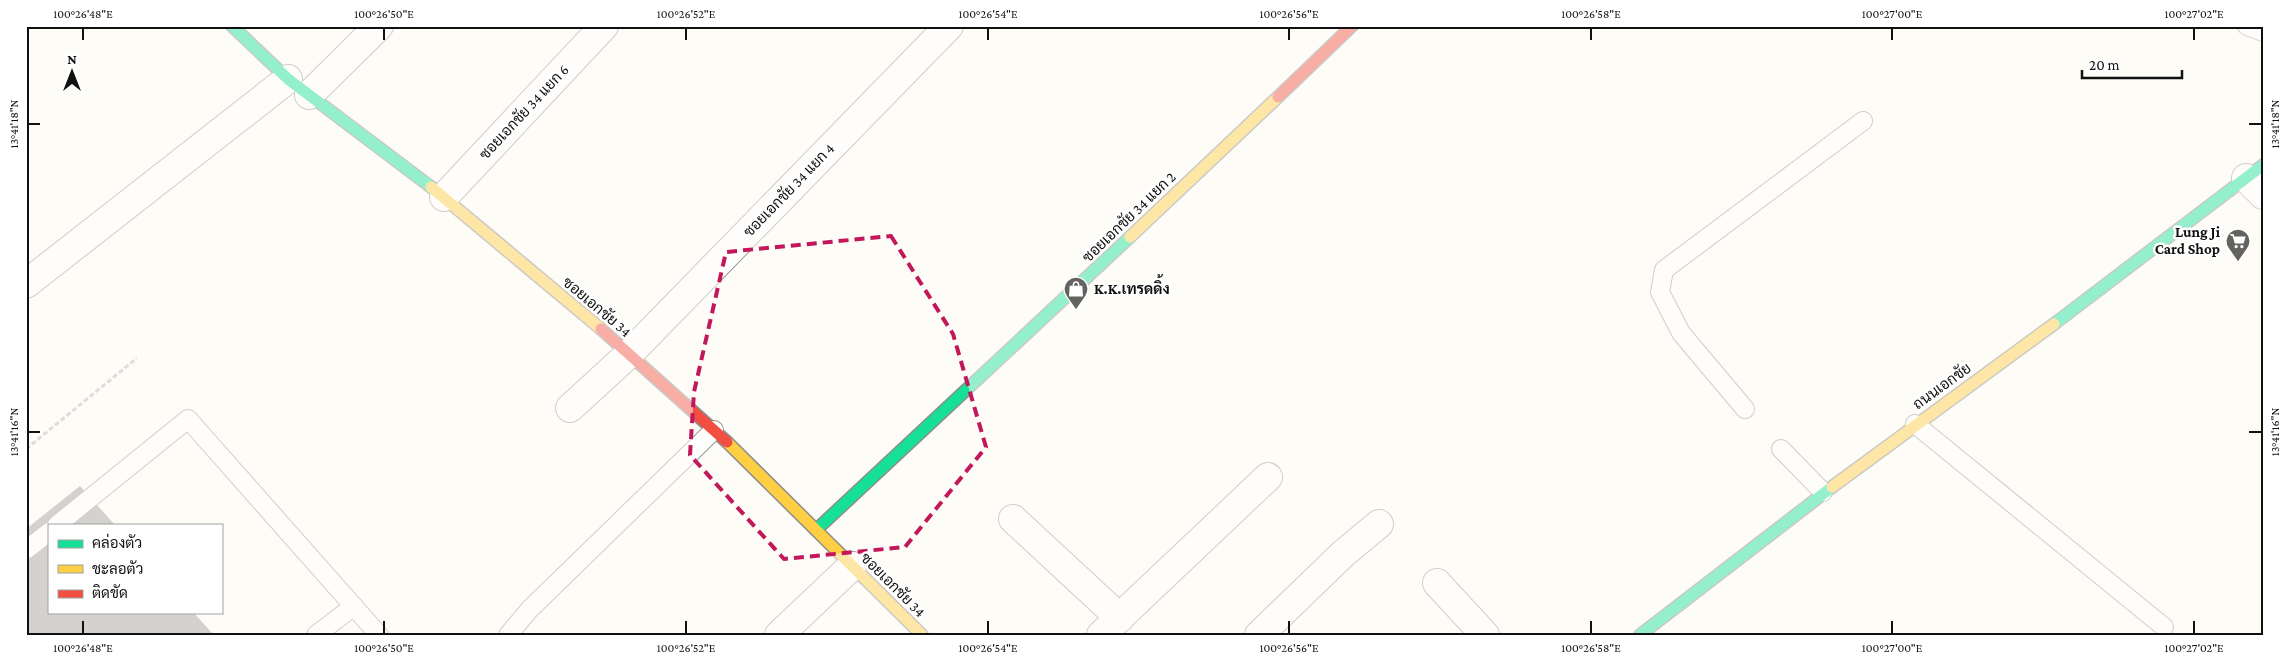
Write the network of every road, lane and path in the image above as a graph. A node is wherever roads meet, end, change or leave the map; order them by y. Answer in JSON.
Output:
{"nodes":[{"id":1,"x":232,"y":26,"type":"edge"},
{"id":2,"x":378,"y":26,"type":"edge"},
{"id":3,"x":604,"y":26,"type":"edge"},
{"id":4,"x":949,"y":26,"type":"edge"},
{"id":5,"x":1352,"y":26,"type":"edge"},
{"id":6,"x":2247,"y":26,"type":"edge"},
{"id":7,"x":2263,"y":32,"type":"edge"},
{"id":8,"x":298,"y":87,"type":"junction"},
{"id":9,"x":1863,"y":121,"type":"dead end"},
{"id":10,"x":2257,"y":179,"type":"edge"},
{"id":11,"x":444,"y":197,"type":"junction"},
{"id":12,"x":26,"y":284,"type":"edge"},
{"id":13,"x":630,"y":353,"type":"junction"},
{"id":14,"x":137,"y":358,"type":"dead end"},
{"id":15,"x":570,"y":408,"type":"dead end"},
{"id":16,"x":1745,"y":409,"type":"dead end"},
{"id":17,"x":1915,"y":424,"type":"junction"},
{"id":18,"x":714,"y":430,"type":"junction"},
{"id":19,"x":26,"y":449,"type":"edge"},
{"id":20,"x":1781,"y":450,"type":"dead end"},
{"id":21,"x":1268,"y":477,"type":"dead end"},
{"id":22,"x":1824,"y":492,"type":"junction"},
{"id":23,"x":1013,"y":519,"type":"dead end"},
{"id":24,"x":59,"y":524,"type":"edge"},
{"id":25,"x":1379,"y":524,"type":"dead end"},
{"id":26,"x":816,"y":530,"type":"junction"},
{"id":27,"x":48,"y":533,"type":"edge"},
{"id":28,"x":26,"y":550,"type":"edge"},
{"id":29,"x":852,"y":566,"type":"junction"},
{"id":30,"x":1438,"y":583,"type":"dead end"},
{"id":31,"x":354,"y":606,"type":"junction"},
{"id":32,"x":1110,"y":626,"type":"edge"},
{"id":33,"x":2164,"y":627,"type":"dead end"},
{"id":34,"x":316,"y":635,"type":"edge"},
{"id":35,"x":379,"y":635,"type":"edge"},
{"id":36,"x":508,"y":635,"type":"edge"},
{"id":37,"x":779,"y":635,"type":"edge"},
{"id":38,"x":922,"y":635,"type":"edge"},
{"id":39,"x":1259,"y":635,"type":"edge"},
{"id":40,"x":1485,"y":635,"type":"edge"},
{"id":41,"x":1640,"y":635,"type":"edge"}],
"edges":[{"from":1,"to":8,"type":"street","name":"ซอยเอกชัย 34"},
{"from":2,"to":8,"type":"street"},
{"from":3,"to":11,"type":"street","name":"ซอยเอกชัย 34 แยก 6"},
{"from":4,"to":13,"type":"street","name":"ซอยเอกชัย 34 แยก 4"},
{"from":5,"to":26,"type":"street","name":"ซอยเอกชัย 34 แยก 2"},
{"from":6,"to":7,"type":"lane"},
{"from":8,"to":11,"type":"street","name":"ซอยเอกชัย 34"},
{"from":8,"to":12,"type":"street"},
{"from":9,"to":16,"type":"lane"},
{"from":10,"to":17,"type":"street","name":"ถนนเอกชัย"},
{"from":11,"to":13,"type":"street","name":"ซอยเอกชัย 34"},
{"from":13,"to":15,"type":"street","name":"ซอยเอกชัย 34 แยก 4"},
{"from":13,"to":18,"type":"street","name":"ซอยเอกชัย 34"},
{"from":14,"to":19,"type":"path"},
{"from":17,"to":22,"type":"street","name":"ถนนเอกชัย"},
{"from":17,"to":33,"type":"lane"},
{"from":18,"to":26,"type":"street","name":"ซอยเอกชัย 34"},
{"from":18,"to":36,"type":"lane"},
{"from":20,"to":22,"type":"lane"},
{"from":21,"to":32,"type":"street"},
{"from":22,"to":41,"type":"street","name":"ถนนเอกชัย"},
{"from":23,"to":32,"type":"street"},
{"from":24,"to":31,"type":"lane"},
{"from":25,"to":39,"type":"street"},
{"from":26,"to":29,"type":"street","name":"ซอยเอกชัย 34"},
{"from":27,"to":28,"type":"lane"},
{"from":29,"to":37,"type":"street"},
{"from":29,"to":38,"type":"street","name":"ซอยเอกชัย 34"},
{"from":30,"to":40,"type":"street"},
{"from":31,"to":34,"type":"lane"},
{"from":31,"to":35,"type":"lane"}]}
